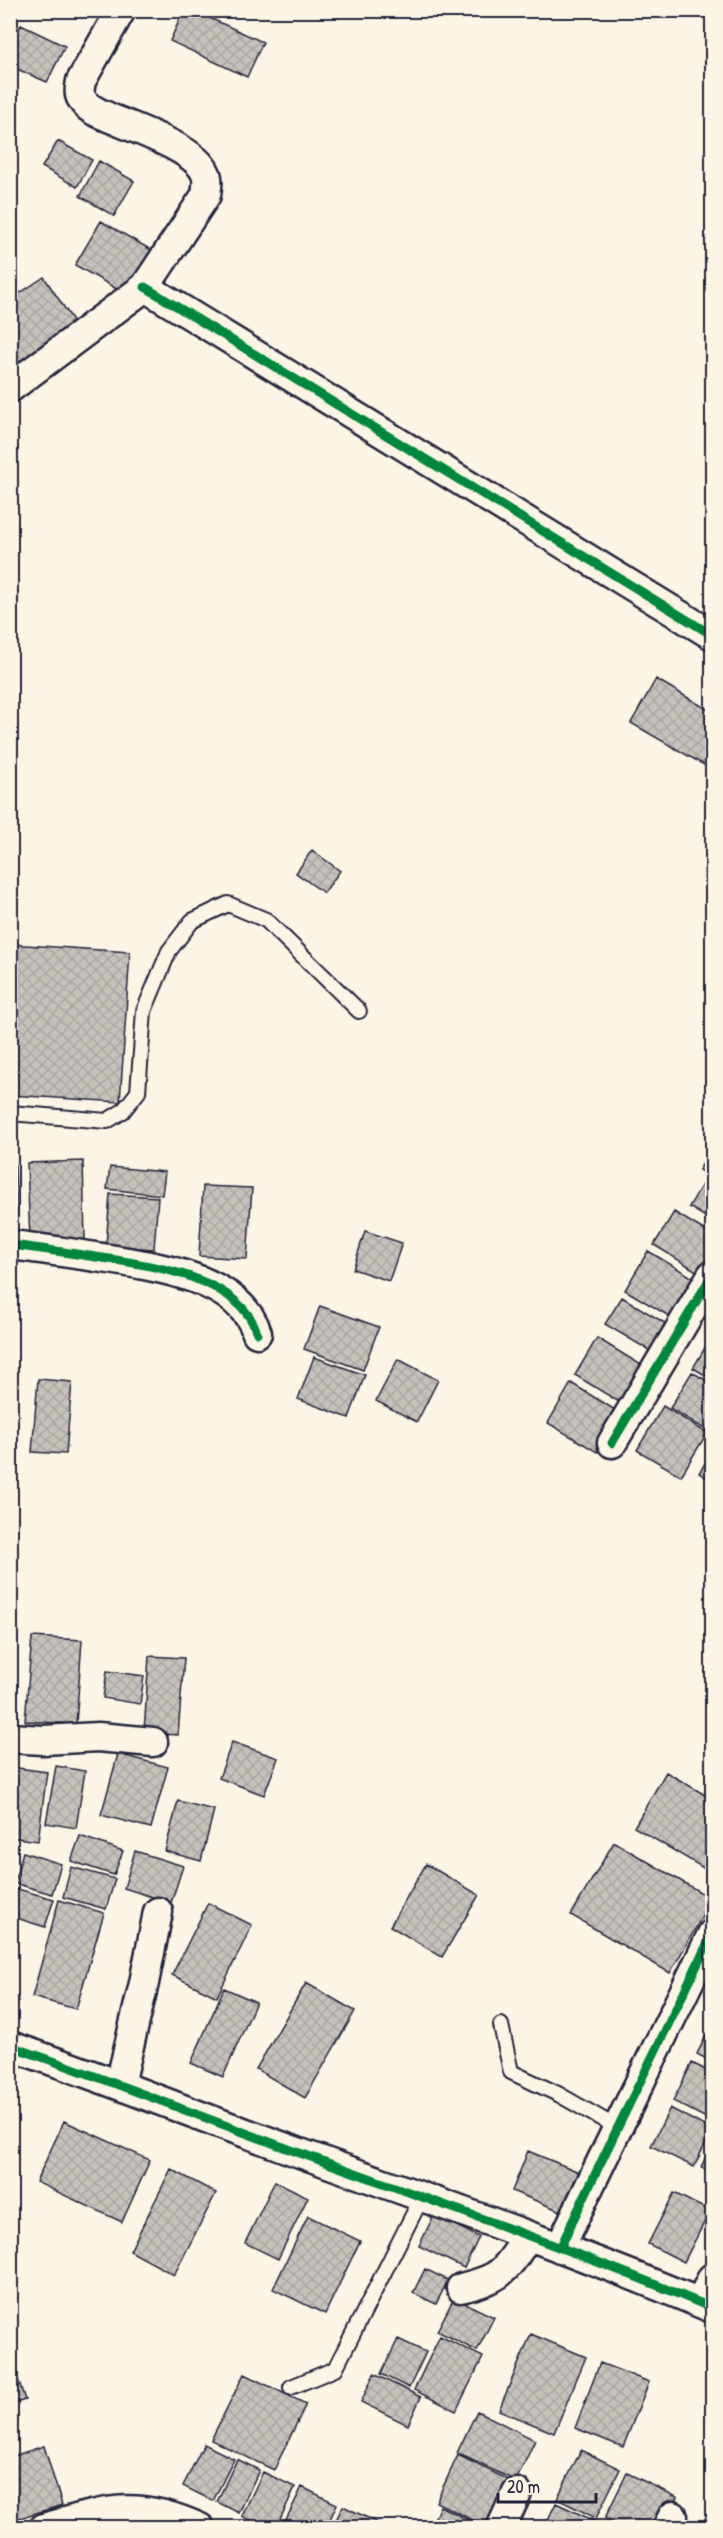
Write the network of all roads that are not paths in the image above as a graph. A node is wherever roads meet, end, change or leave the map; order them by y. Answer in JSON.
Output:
{"nodes":[{"id":1,"x":121,"y":10,"type":"edge"},
{"id":2,"x":145,"y":287,"type":"junction"},
{"id":3,"x":10,"y":388,"type":"edge"},
{"id":4,"x":712,"y":635,"type":"edge"},
{"id":5,"x":359,"y":1011,"type":"dead end"},
{"id":6,"x":10,"y":1113,"type":"edge"},
{"id":7,"x":10,"y":1245,"type":"edge"},
{"id":8,"x":712,"y":1275,"type":"edge"},
{"id":9,"x":257,"y":1333,"type":"dead end"},
{"id":10,"x":612,"y":1443,"type":"dead end"},
{"id":11,"x":10,"y":1738,"type":"edge"},
{"id":12,"x":153,"y":1742,"type":"dead end"},
{"id":13,"x":158,"y":1912,"type":"dead end"},
{"id":14,"x":712,"y":1934,"type":"edge"},
{"id":15,"x":501,"y":2025,"type":"dead end"},
{"id":16,"x":10,"y":2046,"type":"edge"},
{"id":17,"x":120,"y":2084,"type":"junction"},
{"id":18,"x":616,"y":2127,"type":"junction"},
{"id":19,"x":422,"y":2197,"type":"junction"},
{"id":20,"x":528,"y":2236,"type":"junction"},
{"id":21,"x":560,"y":2248,"type":"junction"},
{"id":22,"x":712,"y":2278,"type":"edge"},
{"id":23,"x":461,"y":2288,"type":"dead end"},
{"id":24,"x":706,"y":2305,"type":"edge"},
{"id":25,"x":291,"y":2387,"type":"dead end"},
{"id":26,"x":517,"y":2493,"type":"dead end"},
{"id":27,"x":44,"y":2528,"type":"edge"},
{"id":28,"x":200,"y":2528,"type":"edge"},
{"id":29,"x":501,"y":2528,"type":"edge"}],
"edges":[{"from":1,"to":2,"type":"street"},
{"from":2,"to":3,"type":"street"},
{"from":2,"to":4,"type":"street"},
{"from":5,"to":6,"type":"lane"},
{"from":7,"to":9,"type":"street"},
{"from":8,"to":10,"type":"street"},
{"from":11,"to":12,"type":"street"},
{"from":13,"to":17,"type":"street"},
{"from":14,"to":18,"type":"street"},
{"from":15,"to":18,"type":"lane"},
{"from":16,"to":17,"type":"street"},
{"from":17,"to":19,"type":"street"},
{"from":18,"to":21,"type":"street"},
{"from":19,"to":20,"type":"street"},
{"from":19,"to":25,"type":"lane"},
{"from":20,"to":21,"type":"street"},
{"from":20,"to":23,"type":"street"},
{"from":21,"to":24,"type":"street"},
{"from":22,"to":24,"type":"street"},
{"from":26,"to":29,"type":"street"},
{"from":27,"to":28,"type":"street"}]}
